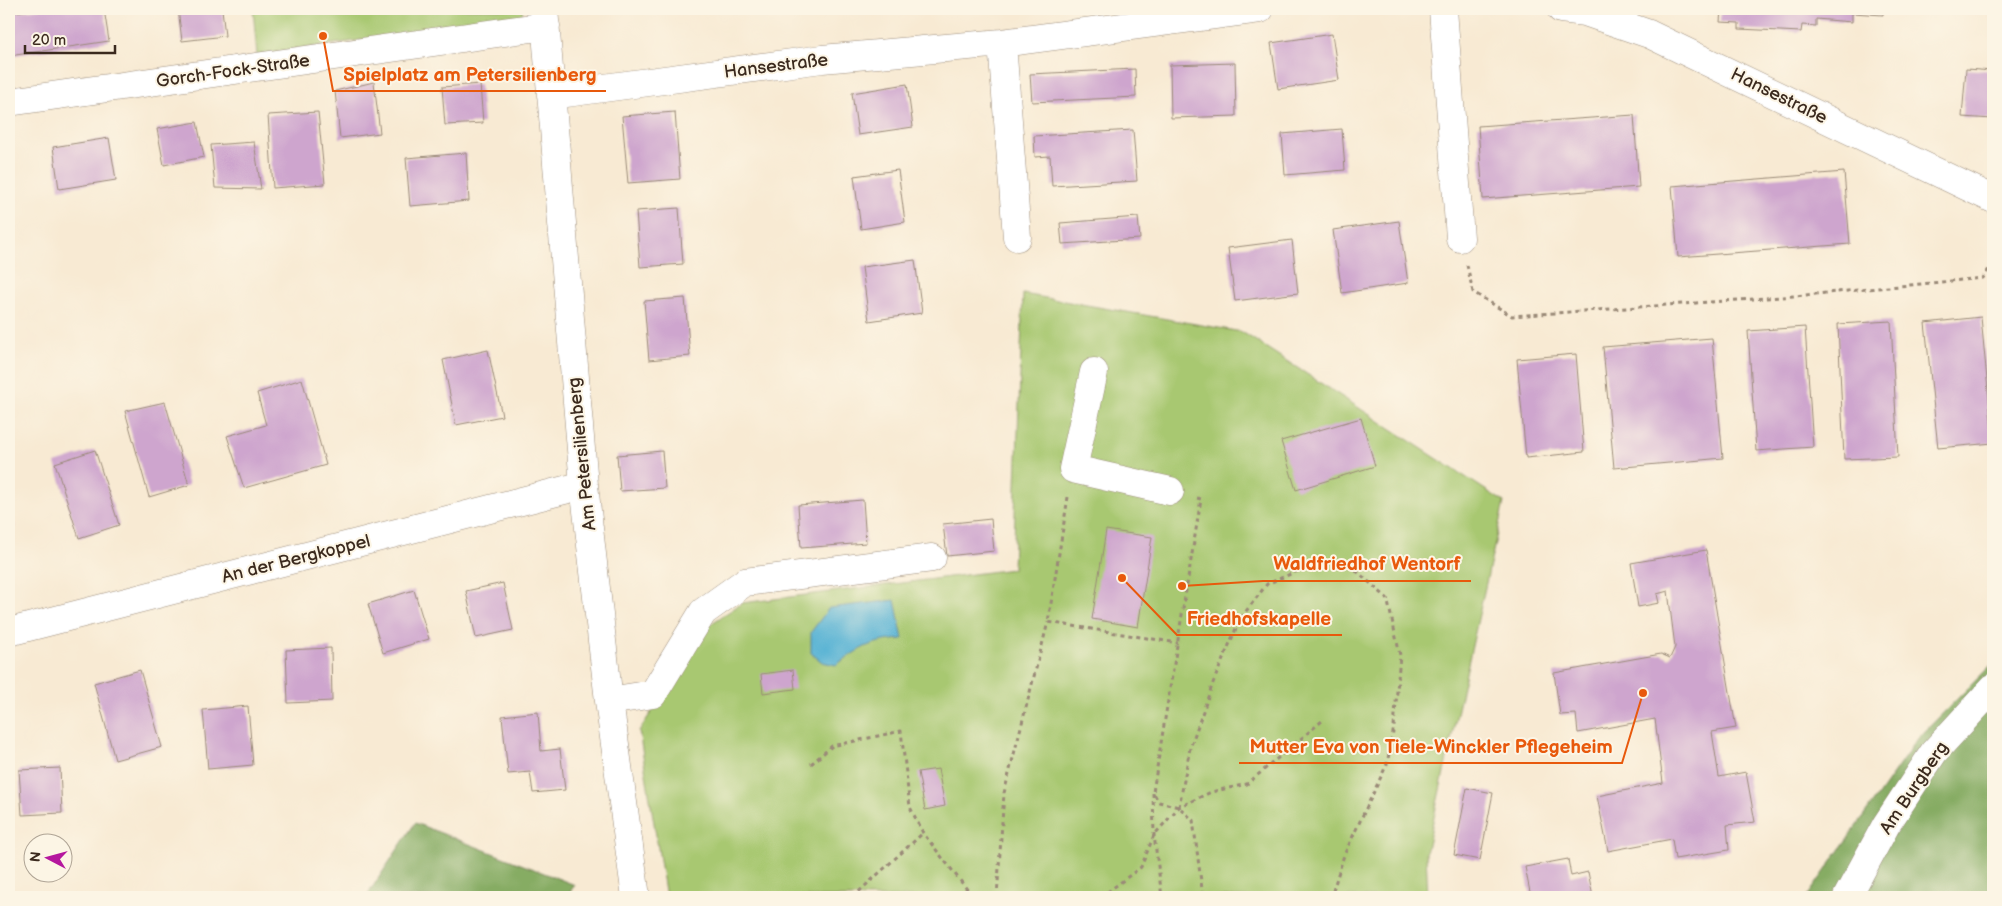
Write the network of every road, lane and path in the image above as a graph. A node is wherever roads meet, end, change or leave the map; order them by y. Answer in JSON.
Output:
{"nodes":[{"id":1,"x":1260,"y":9,"type":"edge"},
{"id":2,"x":1442,"y":9,"type":"edge"},
{"id":3,"x":1561,"y":9,"type":"edge"},
{"id":4,"x":545,"y":18,"type":"edge"},
{"id":5,"x":1002,"y":43,"type":"junction"},
{"id":6,"x":551,"y":95,"type":"junction"},
{"id":7,"x":9,"y":102,"type":"edge"},
{"id":8,"x":1993,"y":198,"type":"edge"},
{"id":9,"x":1017,"y":237,"type":"dead end"},
{"id":10,"x":1460,"y":238,"type":"joint"},
{"id":11,"x":1993,"y":263,"type":"edge"},
{"id":12,"x":1094,"y":372,"type":"dead end"},
{"id":13,"x":1073,"y":469,"type":"junction"},
{"id":14,"x":584,"y":485,"type":"junction"},
{"id":15,"x":1170,"y":491,"type":"joint"},
{"id":16,"x":932,"y":558,"type":"dead end"},
{"id":17,"x":1048,"y":622,"type":"junction"},
{"id":18,"x":9,"y":632,"type":"edge"},
{"id":19,"x":1178,"y":643,"type":"junction"},
{"id":20,"x":1993,"y":688,"type":"edge"},
{"id":21,"x":609,"y":701,"type":"junction"},
{"id":22,"x":1322,"y":721,"type":"dead end"},
{"id":23,"x":811,"y":764,"type":"dead end"},
{"id":24,"x":1153,"y":792,"type":"junction"},
{"id":25,"x":1179,"y":807,"type":"junction"},
{"id":26,"x":923,"y":833,"type":"junction"},
{"id":27,"x":1154,"y":835,"type":"junction"},
{"id":28,"x":636,"y":897,"type":"edge"},
{"id":29,"x":853,"y":897,"type":"edge"},
{"id":30,"x":974,"y":897,"type":"edge"},
{"id":31,"x":997,"y":897,"type":"edge"},
{"id":32,"x":1101,"y":897,"type":"edge"},
{"id":33,"x":1162,"y":897,"type":"edge"},
{"id":34,"x":1203,"y":897,"type":"edge"},
{"id":35,"x":1332,"y":897,"type":"edge"},
{"id":36,"x":1847,"y":897,"type":"edge"}],
"edges":[{"from":1,"to":5,"type":"street","name":"Hansestraße"},
{"from":2,"to":10,"type":"street"},
{"from":3,"to":8,"type":"street","name":"Hansestraße"},
{"from":4,"to":6,"type":"street","name":"Am Petersilienberg"},
{"from":4,"to":7,"type":"street","name":"Gorch-Fock-Straße"},
{"from":5,"to":6,"type":"street","name":"Hansestraße"},
{"from":5,"to":9,"type":"street"},
{"from":6,"to":14,"type":"street","name":"Am Petersilienberg"},
{"from":10,"to":11,"type":"path"},
{"from":12,"to":13,"type":"street"},
{"from":13,"to":15,"type":"street"},
{"from":13,"to":17,"type":"path"},
{"from":14,"to":18,"type":"street","name":"An der Bergkoppel"},
{"from":14,"to":21,"type":"street","name":"Am Petersilienberg"},
{"from":15,"to":19,"type":"path"},
{"from":16,"to":21,"type":"street"},
{"from":17,"to":19,"type":"path"},
{"from":17,"to":31,"type":"path"},
{"from":19,"to":24,"type":"path"},
{"from":20,"to":36,"type":"street","name":"Am Burgberg"},
{"from":21,"to":28,"type":"street","name":"Am Petersilienberg"},
{"from":22,"to":25,"type":"path"},
{"from":23,"to":26,"type":"path"},
{"from":24,"to":25,"type":"path"},
{"from":24,"to":27,"type":"path"},
{"from":25,"to":27,"type":"path"},
{"from":25,"to":34,"type":"path"},
{"from":25,"to":35,"type":"path"},
{"from":26,"to":29,"type":"path"},
{"from":26,"to":30,"type":"path"},
{"from":27,"to":32,"type":"path"},
{"from":27,"to":33,"type":"path"}]}
